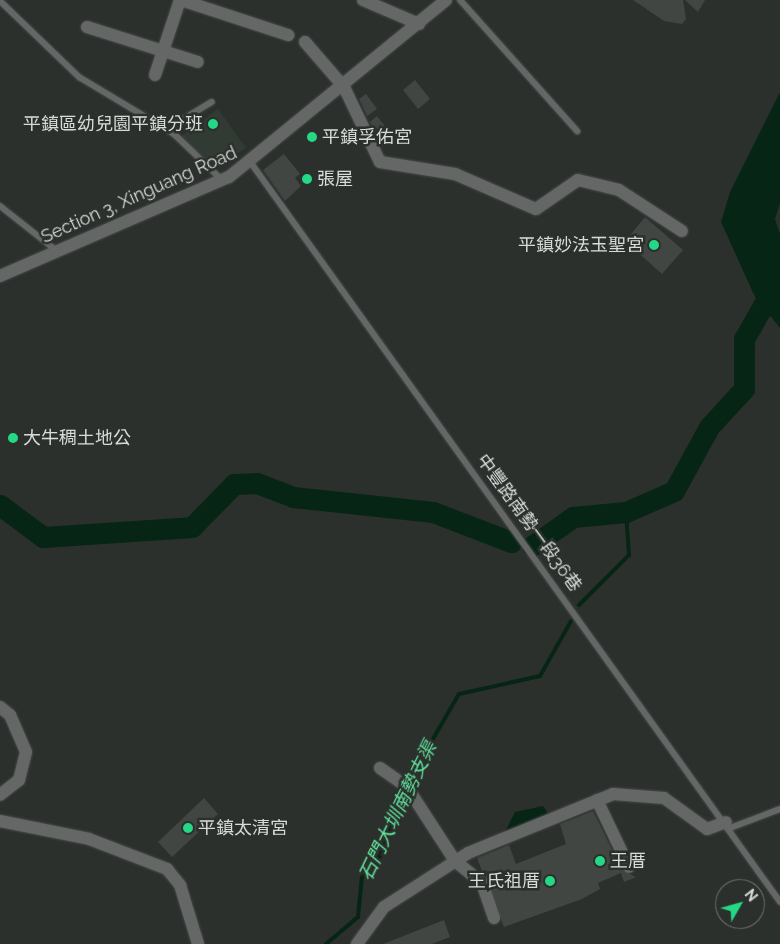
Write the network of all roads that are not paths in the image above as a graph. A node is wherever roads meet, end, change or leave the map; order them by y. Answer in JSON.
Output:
{"nodes":[{"id":1,"x":180,"y":0,"type":"edge"},
{"id":2,"x":363,"y":0,"type":"edge"},
{"id":3,"x":446,"y":0,"type":"edge"},
{"id":4,"x":460,"y":0,"type":"edge"},
{"id":5,"x":0,"y":1,"type":"edge"},
{"id":6,"x":419,"y":24,"type":"junction"},
{"id":7,"x":87,"y":27,"type":"dead end"},
{"id":8,"x":288,"y":35,"type":"dead end"},
{"id":9,"x":305,"y":42,"type":"dead end"},
{"id":10,"x":162,"y":53,"type":"junction"},
{"id":11,"x":198,"y":62,"type":"dead end"},
{"id":12,"x":155,"y":75,"type":"dead end"},
{"id":13,"x":344,"y":87,"type":"junction"},
{"id":14,"x":212,"y":102,"type":"dead end"},
{"id":15,"x":577,"y":131,"type":"dead end"},
{"id":16,"x":174,"y":134,"type":"junction"},
{"id":17,"x":251,"y":164,"type":"junction"},
{"id":18,"x":222,"y":180,"type":"junction"},
{"id":19,"x":0,"y":206,"type":"edge"},
{"id":20,"x":682,"y":231,"type":"dead end"},
{"id":21,"x":57,"y":251,"type":"junction"},
{"id":22,"x":0,"y":276,"type":"edge"},
{"id":23,"x":0,"y":707,"type":"edge"},
{"id":24,"x":380,"y":768,"type":"dead end"},
{"id":25,"x":0,"y":795,"type":"edge"},
{"id":26,"x":597,"y":800,"type":"junction"},
{"id":27,"x":780,"y":809,"type":"edge"},
{"id":28,"x":0,"y":821,"type":"edge"},
{"id":29,"x":728,"y":825,"type":"junction"},
{"id":30,"x":455,"y":861,"type":"junction"},
{"id":31,"x":629,"y":867,"type":"dead end"},
{"id":32,"x":780,"y":902,"type":"edge"},
{"id":33,"x":494,"y":918,"type":"dead end"},
{"id":34,"x":198,"y":944,"type":"edge"},
{"id":35,"x":357,"y":944,"type":"edge"}],
"edges":[{"from":1,"to":8,"type":"street"},
{"from":1,"to":10,"type":"street"},
{"from":2,"to":6,"type":"street"},
{"from":3,"to":6,"type":"street","name":"Section 3, Xinguang Road"},
{"from":4,"to":15,"type":"lane"},
{"from":5,"to":16,"type":"lane"},
{"from":6,"to":13,"type":"street","name":"Section 3, Xinguang Road"},
{"from":7,"to":10,"type":"street"},
{"from":9,"to":13,"type":"street"},
{"from":10,"to":11,"type":"street"},
{"from":10,"to":12,"type":"street"},
{"from":13,"to":17,"type":"street","name":"Section 3, Xinguang Road"},
{"from":13,"to":20,"type":"street"},
{"from":14,"to":16,"type":"lane"},
{"from":16,"to":18,"type":"lane"},
{"from":17,"to":18,"type":"street","name":"Section 3, Xinguang Road"},
{"from":17,"to":29,"type":"lane","name":"中豐路南勢一段36巷"},
{"from":18,"to":21,"type":"street","name":"Section 3, Xinguang Road"},
{"from":19,"to":21,"type":"lane"},
{"from":21,"to":22,"type":"street","name":"Section 3, Xinguang Road"},
{"from":23,"to":25,"type":"street"},
{"from":24,"to":30,"type":"street"},
{"from":26,"to":29,"type":"street"},
{"from":26,"to":30,"type":"street"},
{"from":26,"to":31,"type":"street"},
{"from":27,"to":29,"type":"lane"},
{"from":28,"to":34,"type":"street"},
{"from":29,"to":32,"type":"lane","name":"中豐路南勢一段36巷"},
{"from":30,"to":33,"type":"street"},
{"from":30,"to":35,"type":"street"}]}
